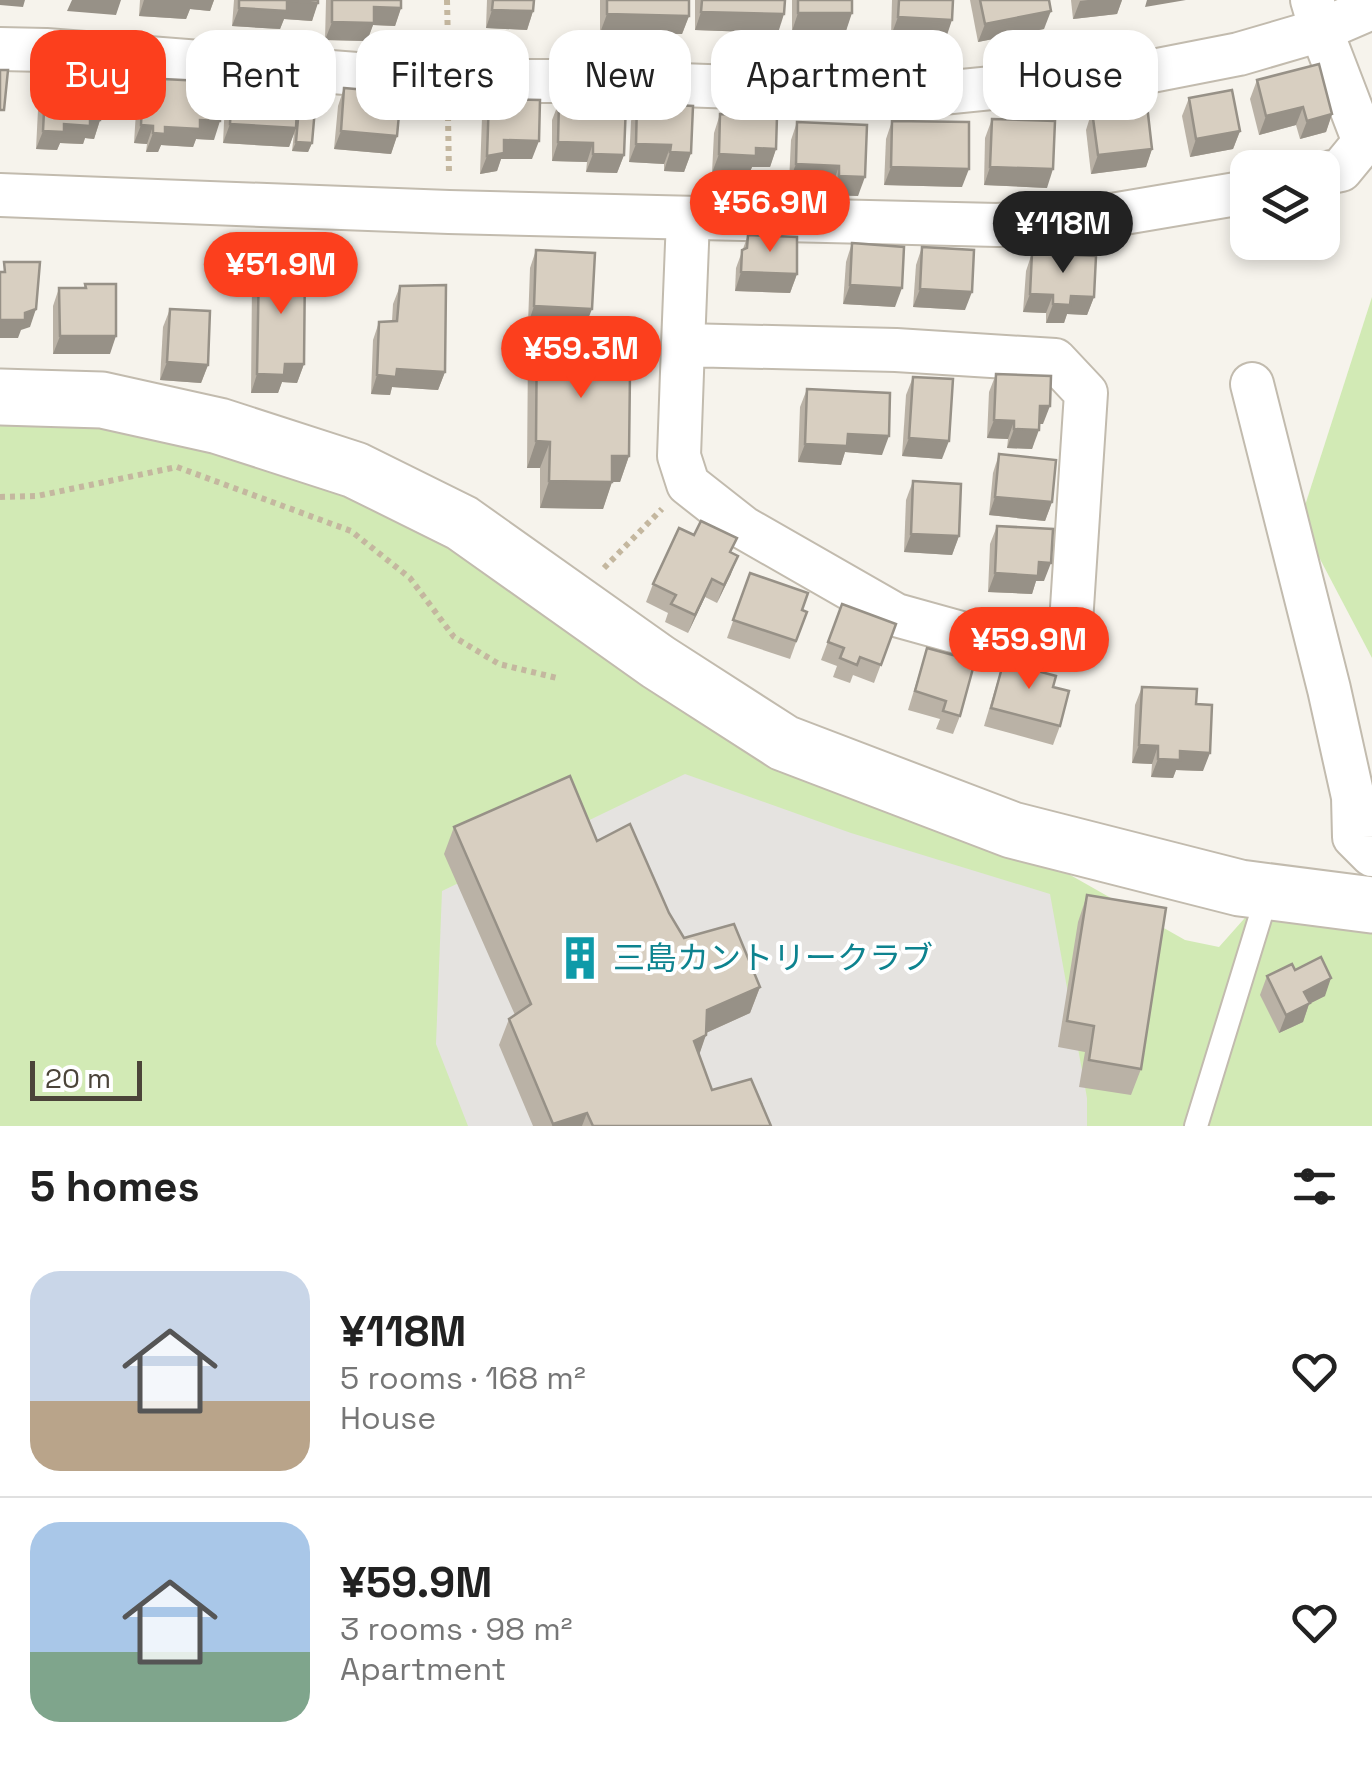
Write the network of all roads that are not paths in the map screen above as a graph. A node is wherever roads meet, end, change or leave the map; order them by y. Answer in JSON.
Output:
{"nodes":[{"id":1,"x":1372,"y":8,"type":"edge"},
{"id":2,"x":1317,"y":15,"type":"edge"},
{"id":3,"x":0,"y":49,"type":"edge"},
{"id":4,"x":1340,"y":170,"type":"edge"},
{"id":5,"x":0,"y":194,"type":"edge"},
{"id":6,"x":1230,"y":195,"type":"edge"},
{"id":7,"x":688,"y":218,"type":"junction"},
{"id":8,"x":683,"y":345,"type":"junction"},
{"id":9,"x":1252,"y":384,"type":"dead end"},
{"id":10,"x":0,"y":397,"type":"edge"},
{"id":11,"x":1372,"y":855,"type":"edge"},
{"id":12,"x":1268,"y":892,"type":"junction"},
{"id":13,"x":1372,"y":905,"type":"edge"},
{"id":14,"x":1196,"y":1126,"type":"edge"}],
"edges":[{"from":1,"to":2,"type":"street"},
{"from":2,"to":3,"type":"street"},
{"from":2,"to":4,"type":"street"},
{"from":5,"to":7,"type":"street"},
{"from":6,"to":7,"type":"street"},
{"from":7,"to":8,"type":"street"},
{"from":8,"to":8,"type":"street"},
{"from":9,"to":11,"type":"street"},
{"from":10,"to":12,"type":"street"},
{"from":12,"to":13,"type":"street"},
{"from":12,"to":14,"type":"lane"}]}
